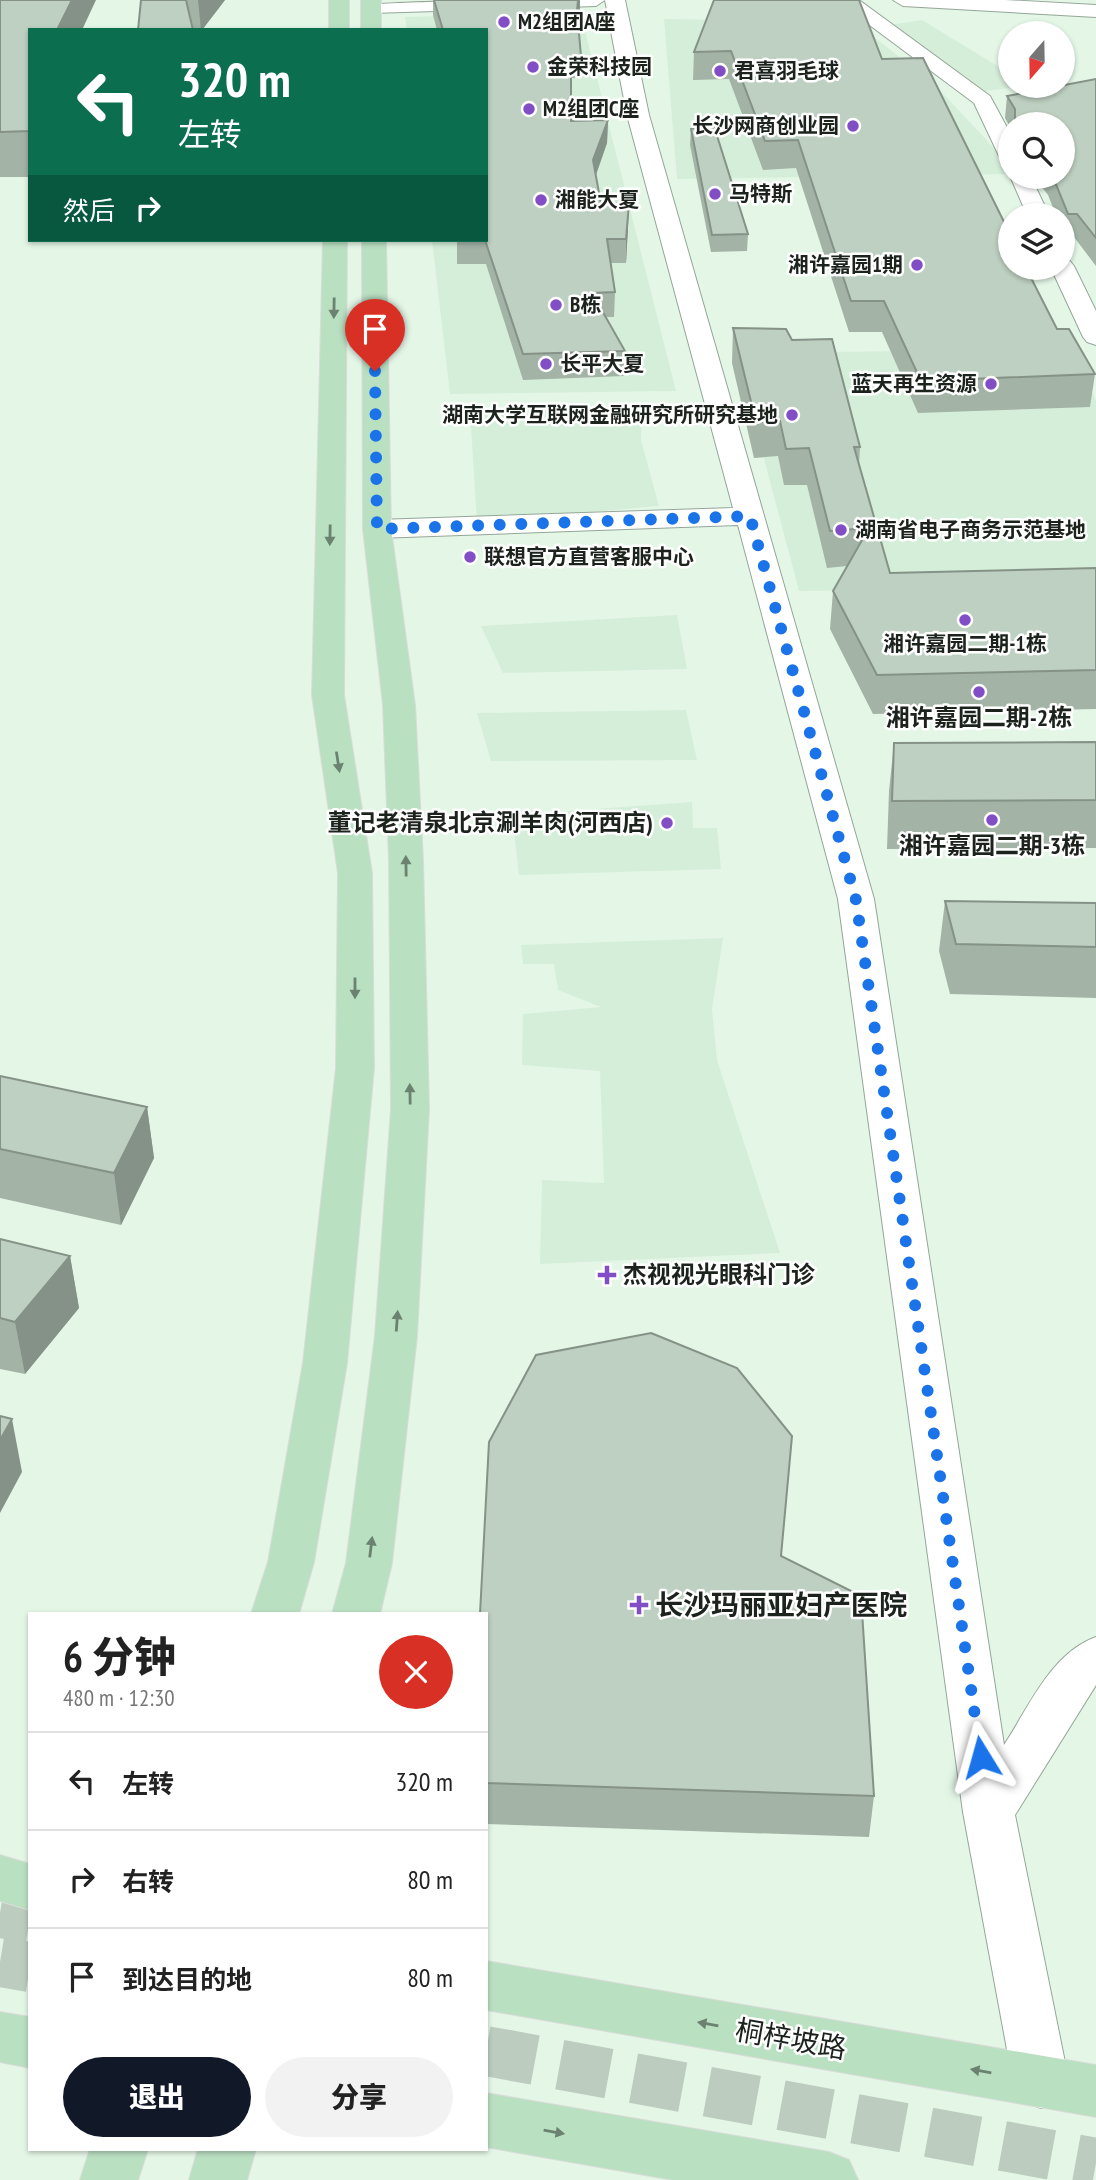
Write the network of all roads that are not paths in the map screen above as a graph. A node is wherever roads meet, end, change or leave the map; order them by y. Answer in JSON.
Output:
{"nodes":[{"id":1,"x":339,"y":0,"type":"edge"},
{"id":2,"x":596,"y":0,"type":"edge"},
{"id":3,"x":615,"y":0,"type":"edge"},
{"id":4,"x":846,"y":0,"type":"edge"},
{"id":5,"x":903,"y":0,"type":"edge"},
{"id":6,"x":371,"y":3,"type":"edge"},
{"id":7,"x":1096,"y":11,"type":"edge"},
{"id":8,"x":339,"y":28,"type":"edge"},
{"id":9,"x":372,"y":28,"type":"edge"},
{"id":10,"x":998,"y":131,"type":"edge"},
{"id":11,"x":335,"y":242,"type":"edge"},
{"id":12,"x":374,"y":242,"type":"edge"},
{"id":13,"x":1069,"y":280,"type":"edge"},
{"id":14,"x":1096,"y":337,"type":"edge"},
{"id":15,"x":750,"y":516,"type":"junction"},
{"id":16,"x":377,"y":529,"type":"junction"},
{"id":17,"x":276,"y":1612,"type":"edge"},
{"id":18,"x":357,"y":1612,"type":"edge"},
{"id":19,"x":1096,"y":1657,"type":"edge"},
{"id":20,"x":989,"y":1812,"type":"junction"},
{"id":21,"x":0,"y":1878,"type":"edge"},
{"id":22,"x":28,"y":1886,"type":"edge"},
{"id":23,"x":0,"y":1897,"type":"edge"},
{"id":24,"x":28,"y":1902,"type":"edge"},
{"id":25,"x":488,"y":1985,"type":"edge"},
{"id":26,"x":0,"y":2037,"type":"edge"},
{"id":27,"x":28,"y":2043,"type":"edge"},
{"id":28,"x":1041,"y":2082,"type":"junction"},
{"id":29,"x":1096,"y":2091,"type":"edge"},
{"id":30,"x":488,"y":2120,"type":"edge"},
{"id":31,"x":118,"y":2151,"type":"edge"},
{"id":32,"x":226,"y":2151,"type":"edge"},
{"id":33,"x":109,"y":2180,"type":"edge"},
{"id":34,"x":218,"y":2180,"type":"edge"},
{"id":35,"x":829,"y":2180,"type":"edge"}],
"edges":[{"from":1,"to":8,"type":"main road"},
{"from":2,"to":6,"type":"street"},
{"from":3,"to":15,"type":"street"},
{"from":4,"to":10,"type":"street"},
{"from":5,"to":7,"type":"street"},
{"from":6,"to":9,"type":"main road"},
{"from":11,"to":17,"type":"main road","one_way":true},
{"from":12,"to":16,"type":"main road"},
{"from":13,"to":14,"type":"street"},
{"from":15,"to":16,"type":"street"},
{"from":15,"to":20,"type":"street"},
{"from":18,"to":16,"type":"main road","one_way":true},
{"from":19,"to":20,"type":"street"},
{"from":20,"to":28,"type":"street"},
{"from":21,"to":22,"type":"main road"},
{"from":23,"to":24,"type":"main road"},
{"from":28,"to":25,"type":"main road","name":"桐梓坡路","one_way":true},
{"from":26,"to":27,"type":"main road"},
{"from":28,"to":29,"type":"main road","name":"桐梓坡路"},
{"from":30,"to":35,"type":"main road","one_way":true},
{"from":31,"to":33,"type":"main road"},
{"from":32,"to":34,"type":"main road"}]}
